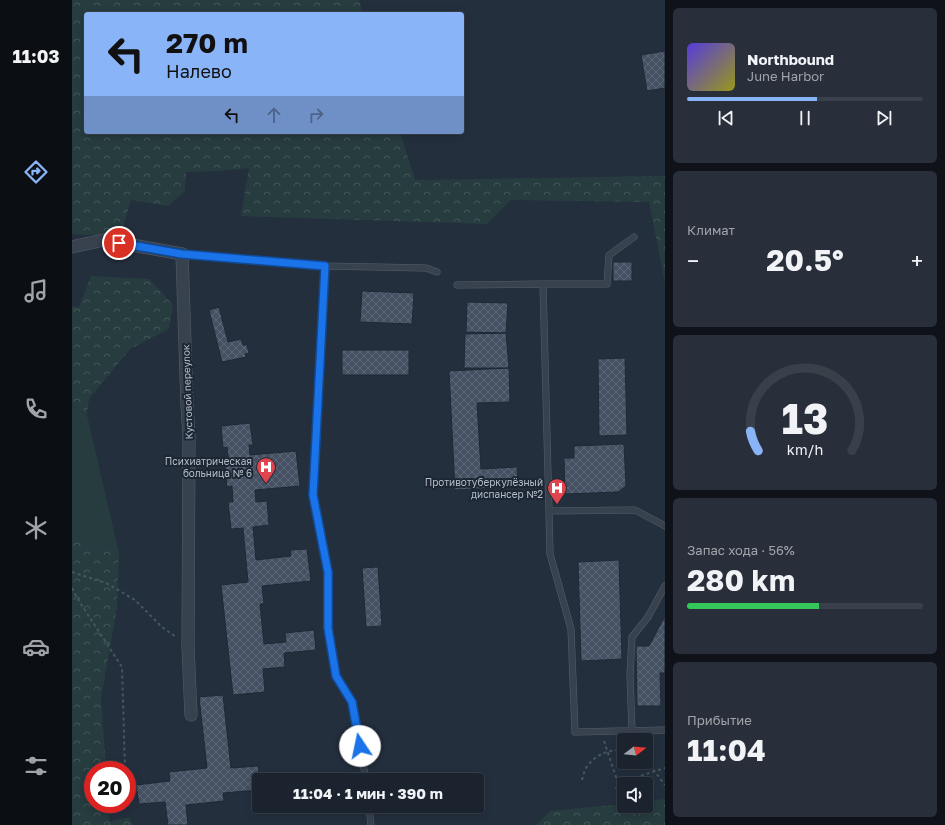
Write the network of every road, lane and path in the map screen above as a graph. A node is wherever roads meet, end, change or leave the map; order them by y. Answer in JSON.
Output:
{"nodes":[{"id":1,"x":634,"y":237,"type":"dead end"},
{"id":2,"x":72,"y":247,"type":"edge"},
{"id":3,"x":182,"y":254,"type":"junction"},
{"id":4,"x":325,"y":266,"type":"junction"},
{"id":5,"x":437,"y":272,"type":"dead end"},
{"id":6,"x":543,"y":284,"type":"junction"},
{"id":7,"x":457,"y":285,"type":"dead end"},
{"id":8,"x":549,"y":511,"type":"junction"},
{"id":9,"x":665,"y":526,"type":"edge"},
{"id":10,"x":72,"y":572,"type":"edge"},
{"id":11,"x":665,"y":586,"type":"edge"},
{"id":12,"x":72,"y":588,"type":"edge"},
{"id":13,"x":188,"y":646,"type":"junction"},
{"id":14,"x":191,"y":715,"type":"dead end"},
{"id":15,"x":632,"y":730,"type":"junction"},
{"id":16,"x":665,"y":730,"type":"edge"},
{"id":17,"x":601,"y":731,"type":"junction"},
{"id":18,"x":617,"y":750,"type":"edge"},
{"id":19,"x":608,"y":751,"type":"junction"},
{"id":20,"x":125,"y":761,"type":"edge"},
{"id":21,"x":665,"y":768,"type":"edge"},
{"id":22,"x":653,"y":769,"type":"edge"},
{"id":23,"x":655,"y":771,"type":"junction"},
{"id":24,"x":365,"y":773,"type":"edge"},
{"id":25,"x":636,"y":777,"type":"edge"},
{"id":26,"x":582,"y":780,"type":"dead end"},
{"id":27,"x":617,"y":780,"type":"edge"},
{"id":28,"x":665,"y":785,"type":"edge"},
{"id":29,"x":617,"y":786,"type":"edge"},
{"id":30,"x":616,"y":789,"type":"dead end"},
{"id":31,"x":370,"y":813,"type":"edge"},
{"id":32,"x":371,"y":825,"type":"edge"}],
"edges":[{"from":1,"to":6,"type":"lane"},
{"from":2,"to":3,"type":"street"},
{"from":3,"to":4,"type":"lane"},
{"from":3,"to":13,"type":"street","name":"Кустовой переулок"},
{"from":4,"to":5,"type":"lane"},
{"from":4,"to":24,"type":"lane"},
{"from":6,"to":7,"type":"lane"},
{"from":6,"to":8,"type":"lane"},
{"from":8,"to":9,"type":"lane"},
{"from":8,"to":17,"type":"lane"},
{"from":10,"to":13,"type":"path"},
{"from":11,"to":15,"type":"lane"},
{"from":12,"to":20,"type":"path"},
{"from":13,"to":14,"type":"street","name":"Кустовой переулок"},
{"from":15,"to":16,"type":"lane"},
{"from":15,"to":17,"type":"lane"},
{"from":17,"to":19,"type":"path"},
{"from":18,"to":19,"type":"path"},
{"from":19,"to":26,"type":"path"},
{"from":19,"to":27,"type":"path"},
{"from":21,"to":23,"type":"path"},
{"from":22,"to":23,"type":"path"},
{"from":23,"to":25,"type":"path"},
{"from":23,"to":28,"type":"path"},
{"from":29,"to":30,"type":"path"},
{"from":31,"to":32,"type":"lane"}]}
